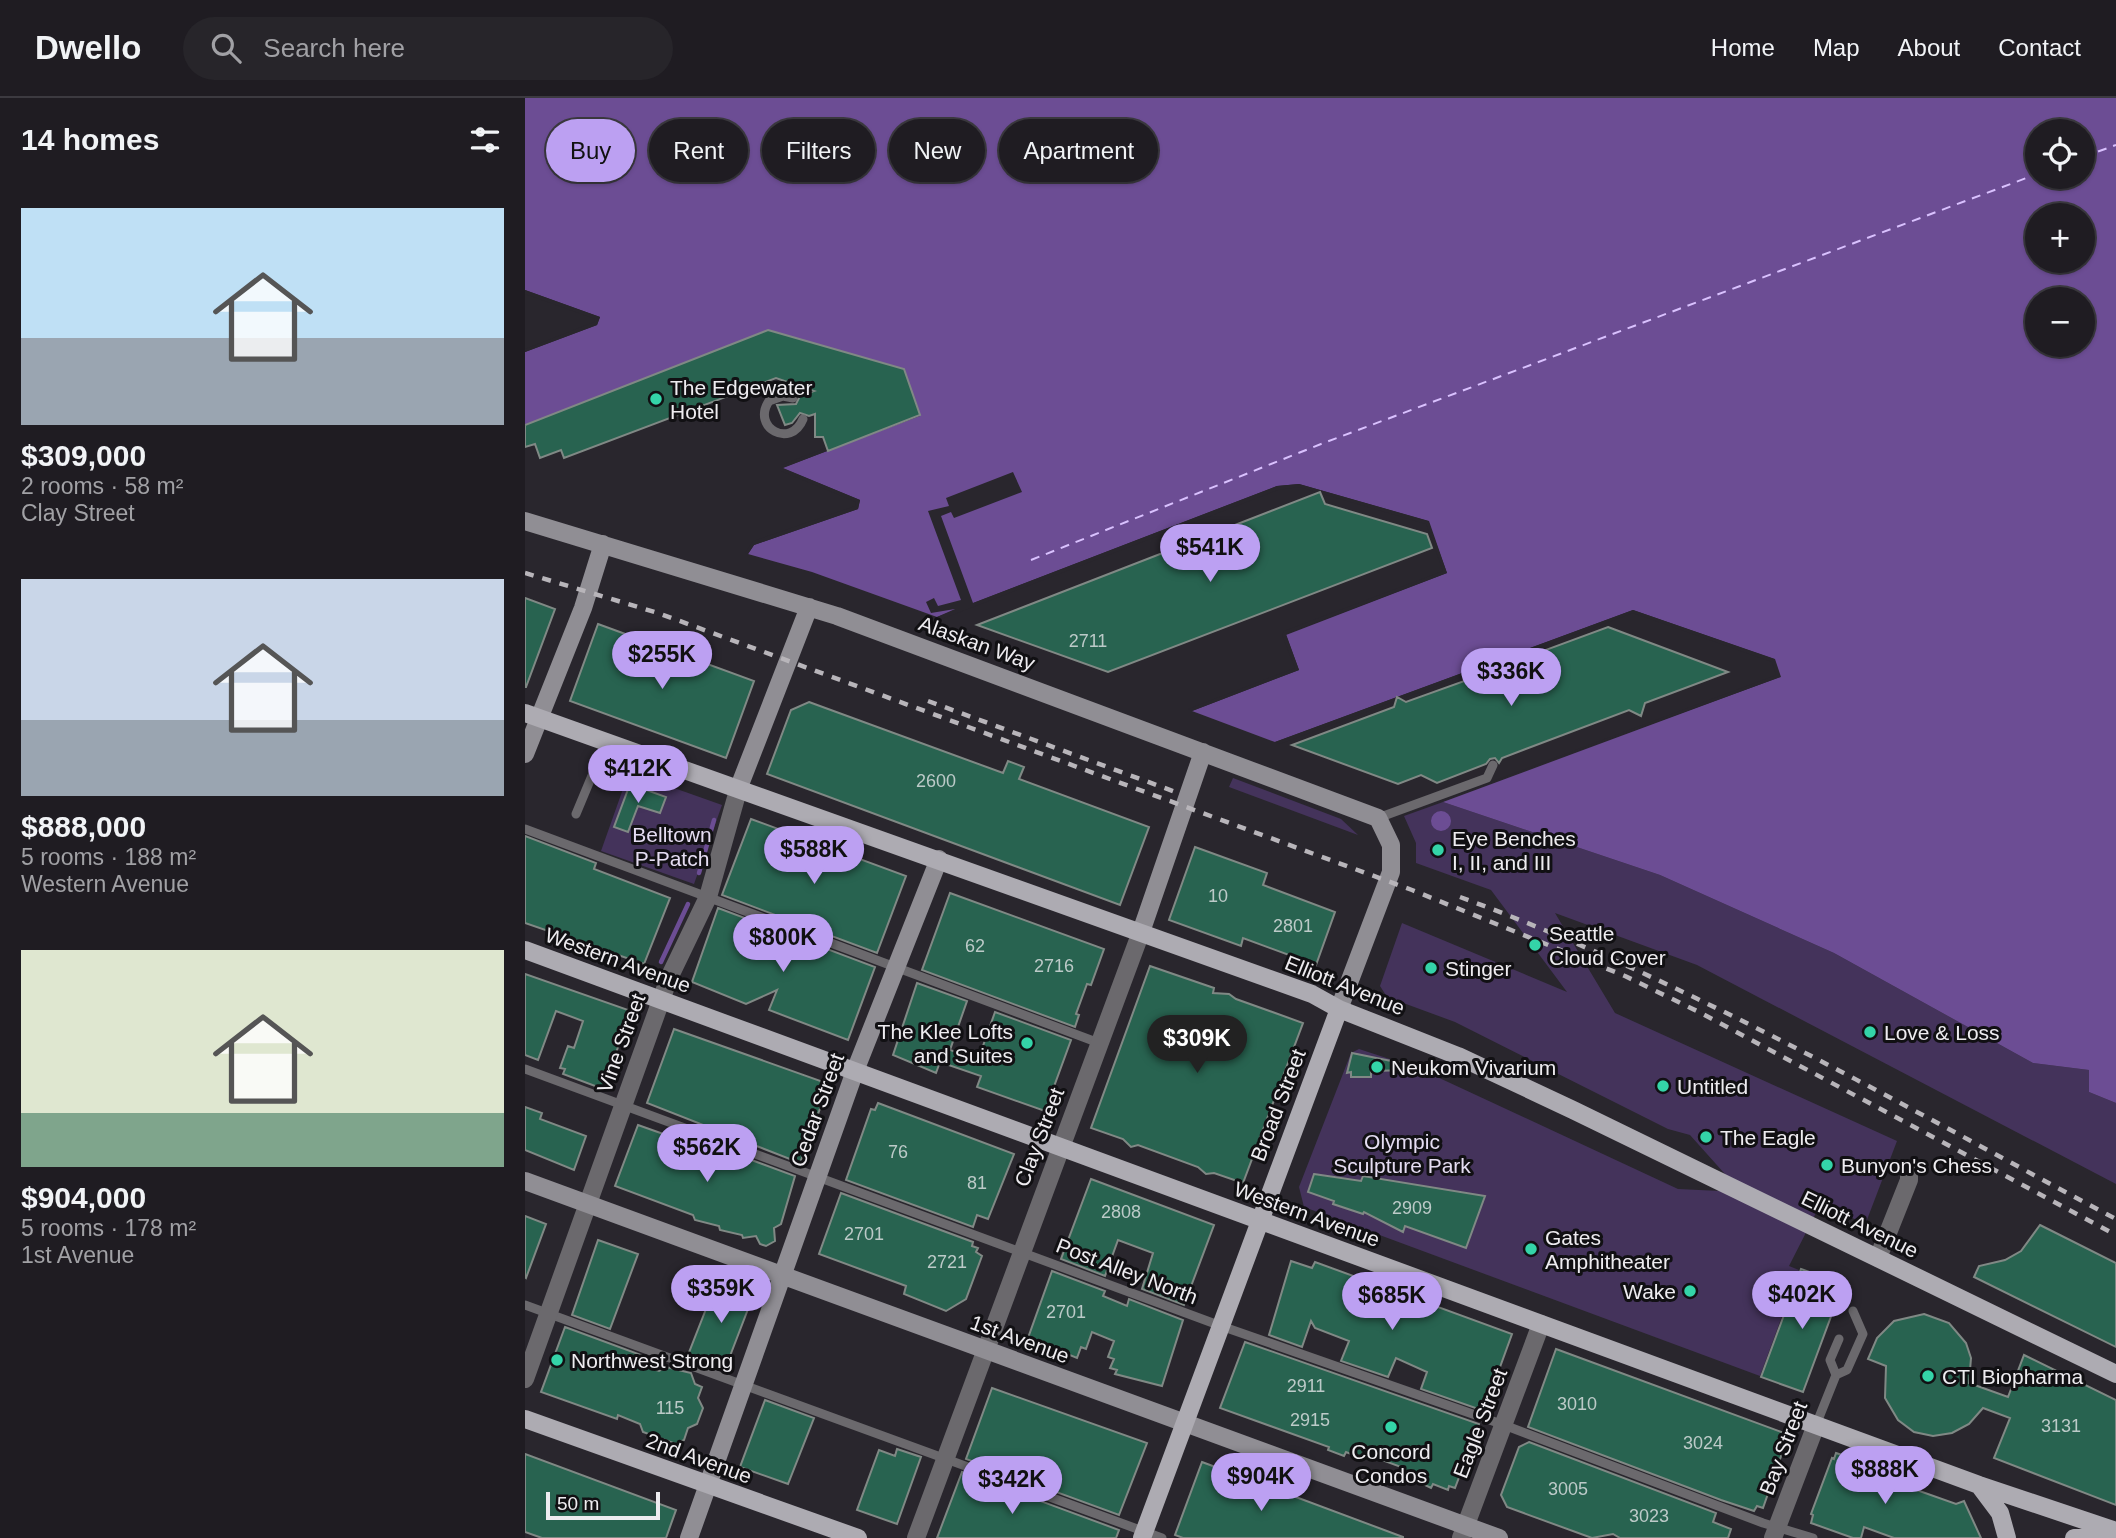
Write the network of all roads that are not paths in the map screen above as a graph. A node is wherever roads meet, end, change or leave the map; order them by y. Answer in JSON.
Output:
{"nodes":[{"id":1,"x":793,"y":398,"type":"dead end"},
{"id":2,"x":803,"y":419,"type":"dead end"},
{"id":3,"x":525,"y":522,"type":"edge"},
{"id":4,"x":603,"y":544,"type":"junction"},
{"id":5,"x":809,"y":607,"type":"junction"},
{"id":6,"x":532,"y":716,"type":"edge"},
{"id":7,"x":606,"y":742,"type":"junction"},
{"id":8,"x":1203,"y":752,"type":"junction"},
{"id":9,"x":525,"y":754,"type":"edge"},
{"id":10,"x":1493,"y":765,"type":"dead end"},
{"id":11,"x":739,"y":787,"type":"junction"},
{"id":12,"x":576,"y":814,"type":"dead end"},
{"id":13,"x":1378,"y":818,"type":"junction"},
{"id":14,"x":525,"y":829,"type":"edge"},
{"id":15,"x":939,"y":859,"type":"junction"},
{"id":16,"x":708,"y":897,"type":"junction"},
{"id":17,"x":1141,"y":933,"type":"junction"},
{"id":18,"x":525,"y":950,"type":"edge"},
{"id":19,"x":895,"y":967,"type":"junction"},
{"id":20,"x":661,"y":1000,"type":"junction"},
{"id":21,"x":1339,"y":1009,"type":"junction"},
{"id":22,"x":1099,"y":1043,"type":"junction"},
{"id":23,"x":525,"y":1069,"type":"edge"},
{"id":24,"x":855,"y":1071,"type":"junction"},
{"id":25,"x":623,"y":1106,"type":"junction"},
{"id":26,"x":1060,"y":1147,"type":"junction"},
{"id":27,"x":1909,"y":1173,"type":"dead end"},
{"id":28,"x":818,"y":1175,"type":"junction"},
{"id":29,"x":525,"y":1181,"type":"edge"},
{"id":30,"x":587,"y":1204,"type":"junction"},
{"id":31,"x":1260,"y":1220,"type":"junction"},
{"id":32,"x":1021,"y":1250,"type":"junction"},
{"id":33,"x":1878,"y":1258,"type":"junction"},
{"id":34,"x":782,"y":1276,"type":"junction"},
{"id":35,"x":525,"y":1305,"type":"edge"},
{"id":36,"x":1853,"y":1311,"type":"dead end"},
{"id":37,"x":547,"y":1313,"type":"junction"},
{"id":38,"x":1541,"y":1324,"type":"junction"},
{"id":39,"x":1221,"y":1325,"type":"junction"},
{"id":40,"x":1839,"y":1339,"type":"dead end"},
{"id":41,"x":983,"y":1350,"type":"junction"},
{"id":42,"x":2116,"y":1374,"type":"edge"},
{"id":43,"x":1836,"y":1375,"type":"junction"},
{"id":44,"x":525,"y":1379,"type":"edge"},
{"id":45,"x":744,"y":1384,"type":"junction"},
{"id":46,"x":525,"y":1419,"type":"edge"},
{"id":47,"x":1184,"y":1424,"type":"junction"},
{"id":48,"x":1504,"y":1425,"type":"junction"},
{"id":49,"x":1816,"y":1425,"type":"junction"},
{"id":50,"x":946,"y":1457,"type":"junction"},
{"id":51,"x":708,"y":1485,"type":"junction"},
{"id":52,"x":1979,"y":1485,"type":"junction"},
{"id":53,"x":2115,"y":1531,"type":"edge"},
{"id":54,"x":1463,"y":1532,"type":"edge"},
{"id":55,"x":1775,"y":1532,"type":"edge"},
{"id":56,"x":1144,"y":1535,"type":"edge"},
{"id":57,"x":689,"y":1538,"type":"edge"},
{"id":58,"x":858,"y":1538,"type":"edge"},
{"id":59,"x":916,"y":1538,"type":"edge"},
{"id":60,"x":1162,"y":1538,"type":"edge"},
{"id":61,"x":1499,"y":1538,"type":"edge"},
{"id":62,"x":1813,"y":1538,"type":"edge"},
{"id":63,"x":2007,"y":1538,"type":"edge"},
{"id":64,"x":2074,"y":1538,"type":"edge"}],
"edges":[{"from":1,"to":2,"type":"lane"},
{"from":3,"to":4,"type":"main road","name":"Alaskan Way"},
{"from":4,"to":5,"type":"main road","name":"Alaskan Way"},
{"from":4,"to":6,"type":"main road"},
{"from":5,"to":8,"type":"main road","name":"Alaskan Way"},
{"from":5,"to":11,"type":"main road","name":"Vine Street"},
{"from":6,"to":7,"type":"main road","name":"Elliott Avenue"},
{"from":6,"to":9,"type":"main road"},
{"from":7,"to":11,"type":"main road","name":"Elliott Avenue"},
{"from":7,"to":12,"type":"lane"},
{"from":8,"to":13,"type":"main road","name":"Alaskan Way"},
{"from":8,"to":17,"type":"main road","name":"Clay Street"},
{"from":10,"to":13,"type":"lane"},
{"from":11,"to":15,"type":"main road","name":"Elliott Avenue"},
{"from":11,"to":16,"type":"street","name":"Vine Street"},
{"from":13,"to":21,"type":"main road","name":"Broad Street"},
{"from":14,"to":16,"type":"lane"},
{"from":15,"to":17,"type":"main road","name":"Elliott Avenue"},
{"from":15,"to":19,"type":"main road","name":"Cedar Street"},
{"from":16,"to":19,"type":"lane"},
{"from":16,"to":20,"type":"street","name":"Vine Street"},
{"from":17,"to":21,"type":"main road","name":"Elliott Avenue"},
{"from":17,"to":22,"type":"street","name":"Clay Street"},
{"from":18,"to":20,"type":"main road","name":"Western Avenue"},
{"from":19,"to":22,"type":"lane"},
{"from":19,"to":24,"type":"main road","name":"Cedar Street"},
{"from":20,"to":24,"type":"main road","name":"Western Avenue"},
{"from":20,"to":25,"type":"street","name":"Vine Street"},
{"from":21,"to":31,"type":"main road","name":"Broad Street"},
{"from":21,"to":33,"type":"main road","name":"Elliott Avenue"},
{"from":22,"to":26,"type":"street","name":"Clay Street"},
{"from":23,"to":25,"type":"lane","name":"Post Alley North"},
{"from":24,"to":26,"type":"main road","name":"Western Avenue"},
{"from":24,"to":28,"type":"main road","name":"Cedar Street"},
{"from":25,"to":28,"type":"lane","name":"Post Alley North"},
{"from":25,"to":30,"type":"street","name":"Vine Street"},
{"from":26,"to":31,"type":"main road","name":"Western Avenue"},
{"from":26,"to":32,"type":"street","name":"Clay Street"},
{"from":27,"to":33,"type":"street"},
{"from":28,"to":32,"type":"lane","name":"Post Alley North"},
{"from":28,"to":34,"type":"main road","name":"Cedar Street"},
{"from":29,"to":30,"type":"main road","name":"1st Avenue"},
{"from":30,"to":34,"type":"main road","name":"1st Avenue"},
{"from":30,"to":37,"type":"street","name":"Vine Street"},
{"from":31,"to":38,"type":"main road","name":"Western Avenue"},
{"from":31,"to":39,"type":"main road","name":"Broad Street"},
{"from":32,"to":39,"type":"lane","name":"Post Alley North"},
{"from":32,"to":41,"type":"street","name":"Clay Street"},
{"from":33,"to":42,"type":"main road","name":"Elliott Avenue"},
{"from":34,"to":41,"type":"main road","name":"1st Avenue"},
{"from":34,"to":45,"type":"main road","name":"Cedar Street"},
{"from":35,"to":37,"type":"lane"},
{"from":36,"to":43,"type":"lane"},
{"from":37,"to":44,"type":"street","name":"Vine Street"},
{"from":37,"to":45,"type":"lane"},
{"from":38,"to":48,"type":"street","name":"Eagle Street"},
{"from":38,"to":49,"type":"main road","name":"Western Avenue"},
{"from":39,"to":47,"type":"main road","name":"Broad Street"},
{"from":39,"to":48,"type":"lane","name":"Post Alley North"},
{"from":40,"to":43,"type":"lane"},
{"from":41,"to":47,"type":"main road","name":"1st Avenue"},
{"from":41,"to":50,"type":"street","name":"Clay Street"},
{"from":43,"to":49,"type":"lane","name":"Bay Street"},
{"from":45,"to":50,"type":"lane"},
{"from":45,"to":51,"type":"main road","name":"Cedar Street"},
{"from":46,"to":51,"type":"main road","name":"2nd Avenue"},
{"from":47,"to":54,"type":"main road","name":"1st Avenue"},
{"from":47,"to":56,"type":"main road","name":"Broad Street"},
{"from":48,"to":54,"type":"street","name":"Eagle Street"},
{"from":48,"to":55,"type":"lane","name":"Post Alley North"},
{"from":49,"to":52,"type":"main road","name":"Western Avenue"},
{"from":49,"to":55,"type":"street","name":"Bay Street"},
{"from":50,"to":56,"type":"lane"},
{"from":50,"to":59,"type":"street","name":"Clay Street"},
{"from":51,"to":57,"type":"main road","name":"Cedar Street"},
{"from":51,"to":58,"type":"main road","name":"2nd Avenue"},
{"from":52,"to":53,"type":"main road","name":"Western Avenue"},
{"from":52,"to":63,"type":"main road"},
{"from":53,"to":64,"type":"main road"},
{"from":54,"to":61,"type":"main road","name":"1st Avenue"},
{"from":55,"to":62,"type":"lane","name":"Post Alley North"},
{"from":56,"to":60,"type":"lane"}]}
